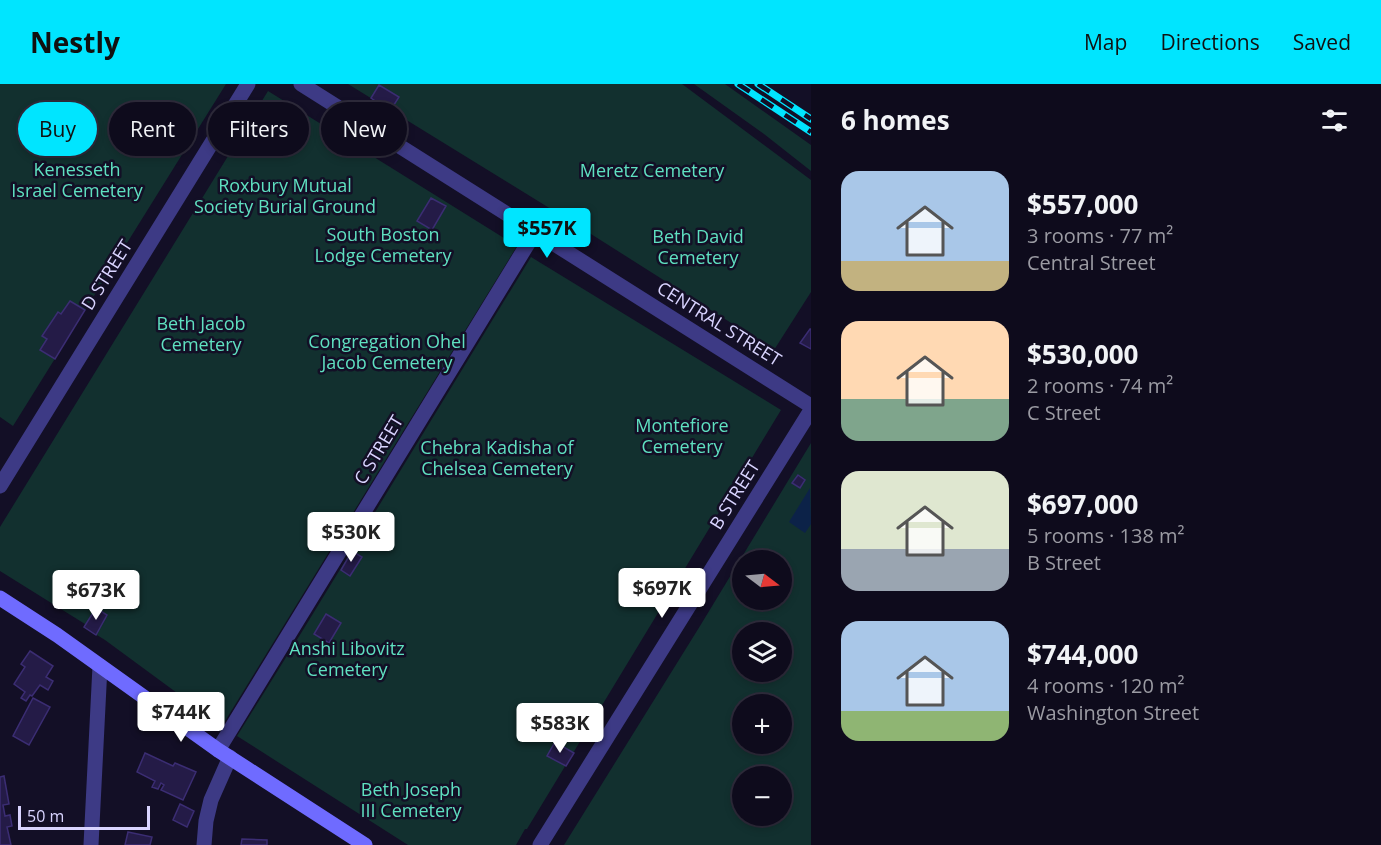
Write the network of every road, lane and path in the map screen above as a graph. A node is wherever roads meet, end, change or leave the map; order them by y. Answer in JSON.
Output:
{"nodes":[{"id":1,"x":248,"y":84,"type":"edge"},
{"id":2,"x":302,"y":84,"type":"edge"},
{"id":3,"x":535,"y":232,"type":"junction"},
{"id":4,"x":811,"y":408,"type":"edge"},
{"id":5,"x":0,"y":486,"type":"edge"},
{"id":6,"x":0,"y":598,"type":"edge"},
{"id":7,"x":100,"y":666,"type":"junction"},
{"id":8,"x":224,"y":754,"type":"junction"},
{"id":9,"x":92,"y":845,"type":"edge"},
{"id":10,"x":204,"y":845,"type":"edge"},
{"id":11,"x":365,"y":845,"type":"edge"},
{"id":12,"x":540,"y":845,"type":"edge"}],
"edges":[{"from":1,"to":5,"type":"street","name":"D STREET"},
{"from":2,"to":3,"type":"street","name":"CENTRAL STREET"},
{"from":3,"to":4,"type":"street","name":"CENTRAL STREET"},
{"from":3,"to":8,"type":"street","name":"C STREET"},
{"from":4,"to":12,"type":"street","name":"B STREET"},
{"from":6,"to":7,"type":"main road"},
{"from":7,"to":8,"type":"main road"},
{"from":7,"to":9,"type":"street"},
{"from":8,"to":10,"type":"street","name":"C STREET"},
{"from":8,"to":11,"type":"main road"}]}
